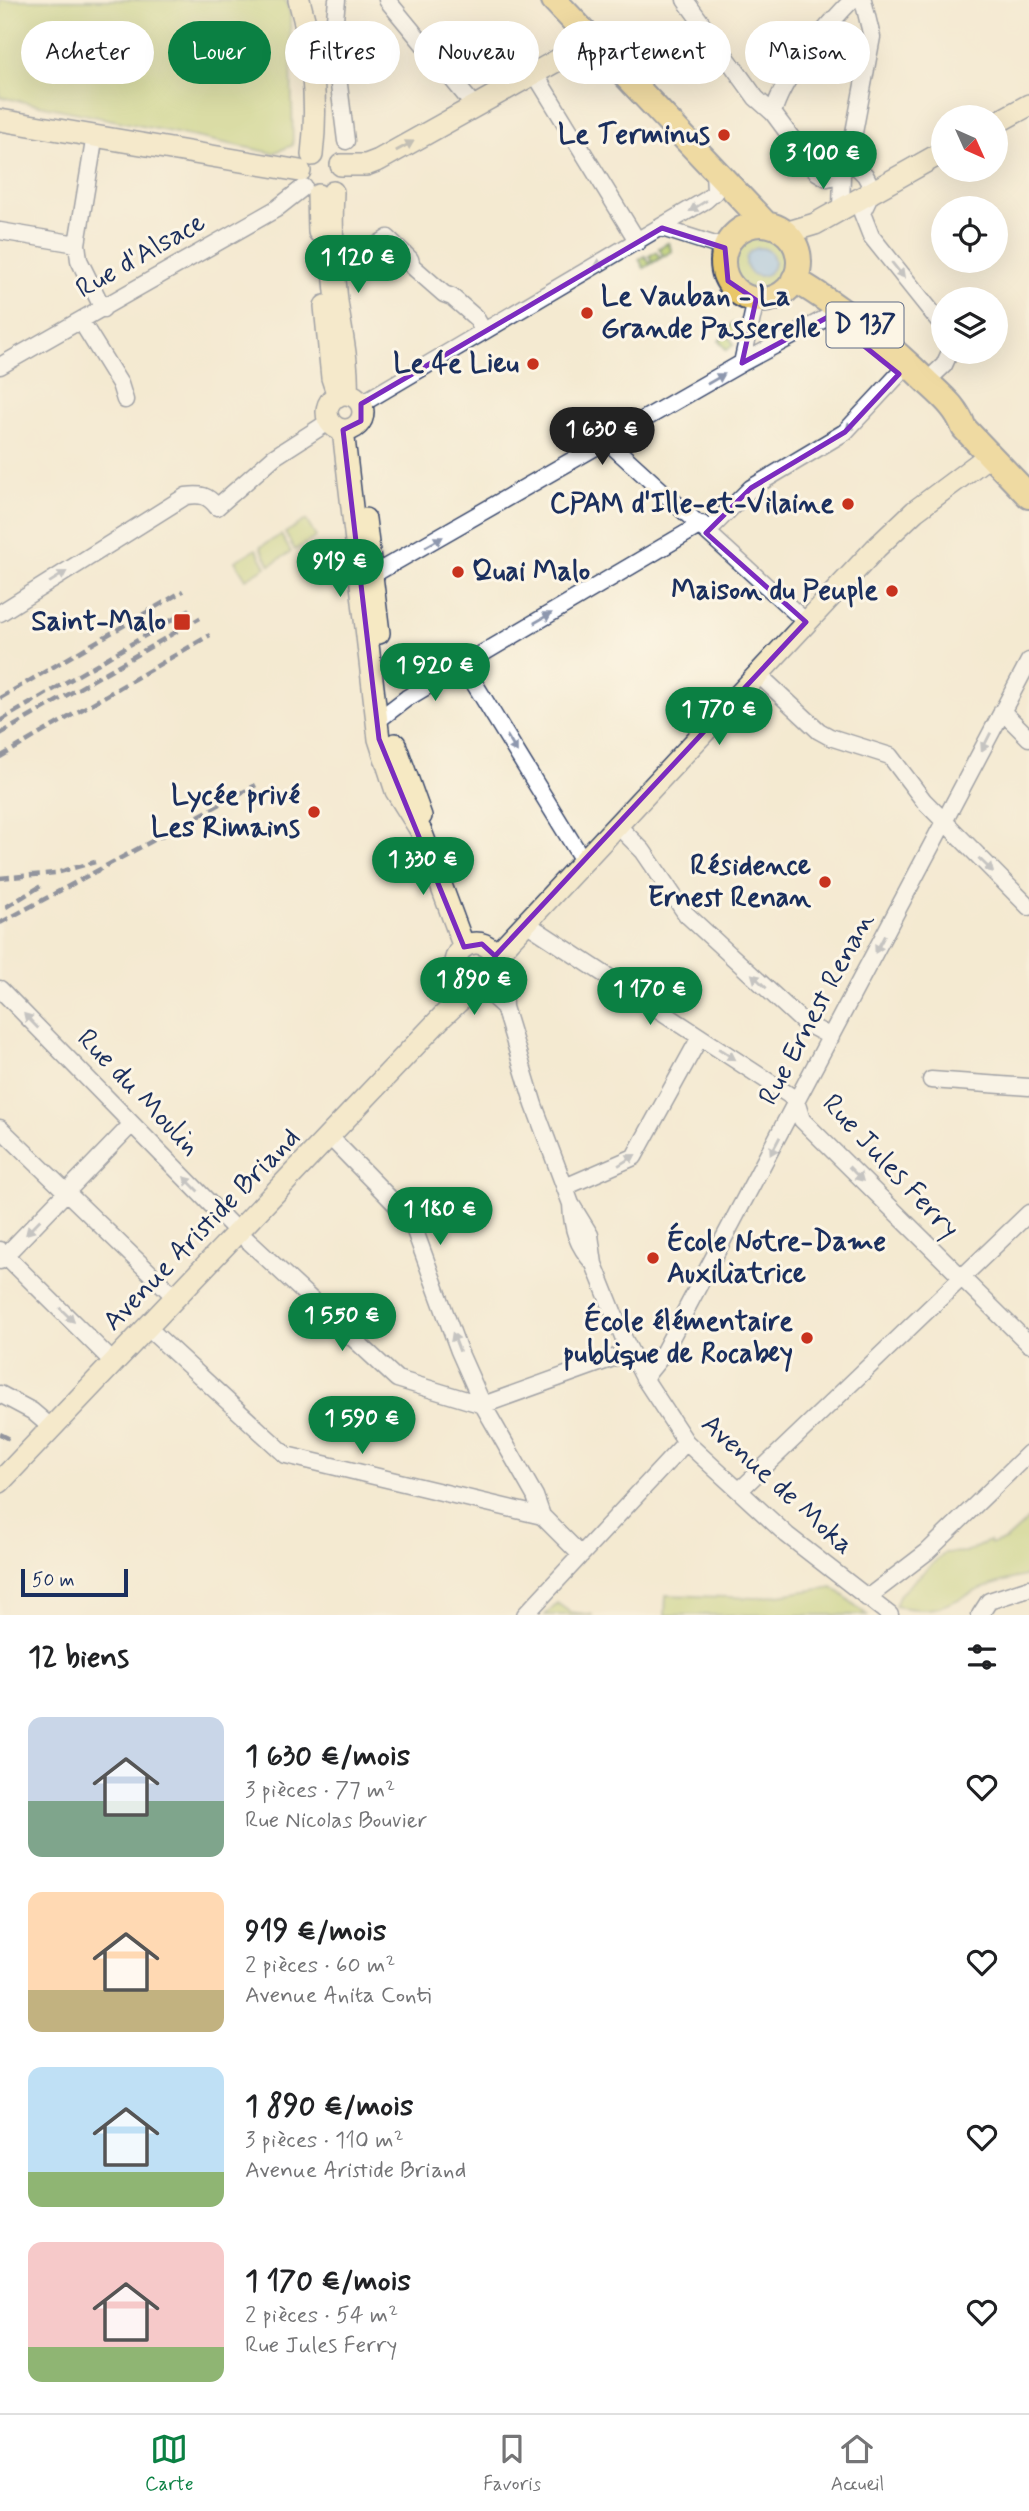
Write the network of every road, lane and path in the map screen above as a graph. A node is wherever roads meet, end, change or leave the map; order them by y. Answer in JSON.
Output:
{"nodes":[{"id":1,"x":299,"y":0,"type":"edge"},
{"id":2,"x":312,"y":0,"type":"edge"},
{"id":3,"x":337,"y":0,"type":"edge"},
{"id":4,"x":387,"y":0,"type":"edge"},
{"id":5,"x":554,"y":0,"type":"edge"},
{"id":6,"x":685,"y":0,"type":"edge"},
{"id":7,"x":852,"y":0,"type":"edge"},
{"id":8,"x":863,"y":0,"type":"edge"},
{"id":9,"x":573,"y":21,"type":"edge"},
{"id":10,"x":539,"y":81,"type":"edge"},
{"id":11,"x":517,"y":84,"type":"edge"},
{"id":12,"x":632,"y":84,"type":"edge"},
{"id":13,"x":1029,"y":105,"type":"edge"},
{"id":14,"x":475,"y":107,"type":"junction"},
{"id":15,"x":773,"y":113,"type":"junction"},
{"id":16,"x":1008,"y":116,"type":"edge"},
{"id":17,"x":0,"y":120,"type":"edge"},
{"id":18,"x":95,"y":135,"type":"junction"},
{"id":19,"x":346,"y":141,"type":"dead end"},
{"id":20,"x":931,"y":159,"type":"edge"},
{"id":21,"x":846,"y":166,"type":"junction"},
{"id":22,"x":714,"y":172,"type":"junction"},
{"id":23,"x":320,"y":174,"type":"junction"},
{"id":24,"x":873,"y":190,"type":"junction"},
{"id":25,"x":732,"y":192,"type":"junction"},
{"id":26,"x":841,"y":209,"type":"junction"},
{"id":27,"x":662,"y":228,"type":"junction"},
{"id":28,"x":776,"y":229,"type":"junction"},
{"id":29,"x":0,"y":232,"type":"edge"},
{"id":30,"x":732,"y":240,"type":"junction"},
{"id":31,"x":638,"y":242,"type":"junction"},
{"id":32,"x":77,"y":244,"type":"junction"},
{"id":33,"x":364,"y":253,"type":"dead end"},
{"id":34,"x":788,"y":286,"type":"junction"},
{"id":35,"x":756,"y":300,"type":"junction"},
{"id":36,"x":103,"y":309,"type":"junction"},
{"id":37,"x":931,"y":311,"type":"edge"},
{"id":38,"x":828,"y":317,"type":"junction"},
{"id":39,"x":81,"y":320,"type":"junction"},
{"id":40,"x":483,"y":330,"type":"junction"},
{"id":41,"x":742,"y":363,"type":"junction"},
{"id":42,"x":944,"y":364,"type":"edge"},
{"id":43,"x":0,"y":366,"type":"edge"},
{"id":44,"x":899,"y":374,"type":"junction"},
{"id":45,"x":927,"y":381,"type":"junction"},
{"id":46,"x":349,"y":398,"type":"junction"},
{"id":47,"x":124,"y":400,"type":"dead end"},
{"id":48,"x":342,"y":427,"type":"junction"},
{"id":49,"x":964,"y":428,"type":"junction"},
{"id":50,"x":608,"y":442,"type":"junction"},
{"id":51,"x":990,"y":455,"type":"junction"},
{"id":52,"x":1029,"y":496,"type":"edge"},
{"id":53,"x":705,"y":527,"type":"junction"},
{"id":54,"x":374,"y":574,"type":"junction"},
{"id":55,"x":0,"y":613,"type":"edge"},
{"id":56,"x":806,"y":622,"type":"junction"},
{"id":57,"x":1029,"y":661,"type":"edge"},
{"id":58,"x":463,"y":665,"type":"junction"},
{"id":59,"x":758,"y":674,"type":"junction"},
{"id":60,"x":1002,"y":711,"type":"junction"},
{"id":61,"x":383,"y":715,"type":"junction"},
{"id":62,"x":1029,"y":738,"type":"edge"},
{"id":63,"x":944,"y":823,"type":"junction"},
{"id":64,"x":618,"y":826,"type":"junction"},
{"id":65,"x":584,"y":862,"type":"junction"},
{"id":66,"x":1029,"y":907,"type":"edge"},
{"id":67,"x":526,"y":923,"type":"junction"},
{"id":68,"x":464,"y":947,"type":"junction"},
{"id":69,"x":496,"y":963,"type":"junction"},
{"id":70,"x":456,"y":971,"type":"junction"},
{"id":71,"x":478,"y":985,"type":"junction"},
{"id":72,"x":0,"y":989,"type":"edge"},
{"id":73,"x":505,"y":1007,"type":"junction"},
{"id":74,"x":443,"y":1016,"type":"junction"},
{"id":75,"x":700,"y":1037,"type":"junction"},
{"id":76,"x":831,"y":1037,"type":"junction"},
{"id":77,"x":931,"y":1080,"type":"dead end"},
{"id":78,"x":1029,"y":1087,"type":"edge"},
{"id":79,"x":797,"y":1104,"type":"junction"},
{"id":80,"x":131,"y":1125,"type":"junction"},
{"id":81,"x":0,"y":1128,"type":"edge"},
{"id":82,"x":330,"y":1137,"type":"junction"},
{"id":83,"x":565,"y":1187,"type":"junction"},
{"id":84,"x":67,"y":1192,"type":"junction"},
{"id":85,"x":1029,"y":1213,"type":"edge"},
{"id":86,"x":239,"y":1232,"type":"junction"},
{"id":87,"x":2,"y":1256,"type":"edge"},
{"id":88,"x":962,"y":1277,"type":"junction"},
{"id":89,"x":176,"y":1298,"type":"junction"},
{"id":90,"x":148,"y":1328,"type":"junction"},
{"id":91,"x":1029,"y":1345,"type":"edge"},
{"id":92,"x":630,"y":1352,"type":"junction"},
{"id":93,"x":114,"y":1363,"type":"junction"},
{"id":94,"x":644,"y":1378,"type":"junction"},
{"id":95,"x":0,"y":1394,"type":"edge"},
{"id":96,"x":483,"y":1405,"type":"junction"},
{"id":97,"x":52,"y":1428,"type":"junction"},
{"id":98,"x":687,"y":1442,"type":"junction"},
{"id":99,"x":1029,"y":1453,"type":"edge"},
{"id":100,"x":0,"y":1482,"type":"edge"},
{"id":101,"x":739,"y":1491,"type":"junction"},
{"id":102,"x":542,"y":1516,"type":"junction"},
{"id":103,"x":581,"y":1555,"type":"junction"},
{"id":104,"x":1023,"y":1589,"type":"edge"},
{"id":105,"x":867,"y":1598,"type":"junction"},
{"id":106,"x":525,"y":1615,"type":"edge"},
{"id":107,"x":890,"y":1615,"type":"edge"},
{"id":108,"x":980,"y":1615,"type":"edge"}],
"edges":[{"from":1,"to":23,"type":"street"},
{"from":2,"to":23,"type":"street"},
{"from":3,"to":19,"type":"street"},
{"from":4,"to":14,"type":"street"},
{"from":5,"to":9,"type":"main road"},
{"from":6,"to":15,"type":"street"},
{"from":7,"to":15,"type":"street"},
{"from":8,"to":21,"type":"street"},
{"from":10,"to":31,"type":"street"},
{"from":11,"to":14,"type":"street"},
{"from":12,"to":22,"type":"main road"},
{"from":13,"to":16,"type":"street"},
{"from":23,"to":14,"type":"street","one_way":true},
{"from":15,"to":21,"type":"street"},
{"from":17,"to":18,"type":"street"},
{"from":18,"to":23,"type":"street"},
{"from":18,"to":32,"type":"street"},
{"from":20,"to":24,"type":"street"},
{"from":21,"to":24,"type":"street"},
{"from":21,"to":26,"type":"street"},
{"from":22,"to":25,"type":"main road"},
{"from":22,"to":27,"type":"street","one_way":true},
{"from":23,"to":36,"type":"street","name":"Rue d'Alsace"},
{"from":23,"to":46,"type":"street"},
{"from":24,"to":26,"type":"street"},
{"from":24,"to":37,"type":"street","one_way":true},
{"from":25,"to":28,"type":"main road"},
{"from":25,"to":30,"type":"main road"},
{"from":26,"to":28,"type":"street"},
{"from":27,"to":30,"type":"street"},
{"from":27,"to":31,"type":"street"},
{"from":28,"to":30,"type":"main road"},
{"from":28,"to":34,"type":"main road"},
{"from":29,"to":32,"type":"street"},
{"from":30,"to":35,"type":"main road"},
{"from":31,"to":40,"type":"street","one_way":true},
{"from":32,"to":36,"type":"street"},
{"from":33,"to":40,"type":"street"},
{"from":34,"to":35,"type":"main road"},
{"from":34,"to":38,"type":"main road","number":"D 137"},
{"from":34,"to":45,"type":"main road","number":"D 137"},
{"from":35,"to":41,"type":"street"},
{"from":36,"to":39,"type":"street","name":"Rue d'Alsace"},
{"from":38,"to":41,"type":"street"},
{"from":38,"to":44,"type":"main road","number":"D 137"},
{"from":39,"to":43,"type":"street","name":"Rue d'Alsace"},
{"from":39,"to":47,"type":"street"},
{"from":40,"to":46,"type":"street"},
{"from":50,"to":41,"type":"street","one_way":true},
{"from":42,"to":45,"type":"street"},
{"from":44,"to":49,"type":"main road","number":"D 137"},
{"from":44,"to":53,"type":"street","one_way":true},
{"from":45,"to":49,"type":"main road","number":"D 137"},
{"from":46,"to":48,"type":"street"},
{"from":46,"to":48,"type":"street"},
{"from":48,"to":54,"type":"street"},
{"from":55,"to":48,"type":"street","one_way":true},
{"from":48,"to":61,"type":"street"},
{"from":49,"to":51,"type":"main road","number":"D 137"},
{"from":50,"to":53,"type":"street"},
{"from":54,"to":50,"type":"street","one_way":true},
{"from":51,"to":52,"type":"main road","number":"D 137"},
{"from":51,"to":56,"type":"street"},
{"from":53,"to":56,"type":"street"},
{"from":58,"to":53,"type":"street","one_way":true},
{"from":54,"to":61,"type":"street"},
{"from":56,"to":59,"type":"street"},
{"from":57,"to":60,"type":"street","name":"Rue Ernest Renan"},
{"from":58,"to":61,"type":"street"},
{"from":58,"to":65,"type":"street","one_way":true},
{"from":59,"to":63,"type":"street"},
{"from":59,"to":64,"type":"street"},
{"from":60,"to":62,"type":"street"},
{"from":60,"to":63,"type":"street","name":"Rue Ernest Renan","one_way":true},
{"from":61,"to":68,"type":"street"},
{"from":63,"to":66,"type":"street","one_way":true},
{"from":63,"to":76,"type":"street","name":"Rue Ernest Renan","one_way":true},
{"from":64,"to":65,"type":"street"},
{"from":76,"to":64,"type":"street","one_way":true},
{"from":65,"to":67,"type":"street"},
{"from":67,"to":69,"type":"street"},
{"from":67,"to":75,"type":"street","name":"Rue Jules Ferry"},
{"from":68,"to":69,"type":"street"},
{"from":68,"to":70,"type":"street"},
{"from":69,"to":71,"type":"street"},
{"from":69,"to":73,"type":"street","name":"Avenue de Moka"},
{"from":70,"to":71,"type":"street"},
{"from":70,"to":74,"type":"street","name":"Avenue Aristide Briand"},
{"from":71,"to":73,"type":"street"},
{"from":71,"to":74,"type":"street","name":"Avenue Aristide Briand"},
{"from":80,"to":72,"type":"street","name":"Rue du Moulin","one_way":true},
{"from":73,"to":83,"type":"street","name":"Avenue de Moka"},
{"from":74,"to":82,"type":"street","name":"Avenue Aristide Briand"},
{"from":75,"to":79,"type":"street","name":"Rue Jules Ferry","one_way":true},
{"from":83,"to":75,"type":"street","one_way":true},
{"from":76,"to":79,"type":"street","name":"Rue Ernest Renan"},
{"from":77,"to":78,"type":"street"},
{"from":79,"to":88,"type":"street","name":"Rue Jules Ferry","one_way":true},
{"from":79,"to":94,"type":"street","name":"Rue Ernest Renan","one_way":true},
{"from":80,"to":84,"type":"street"},
{"from":86,"to":80,"type":"street","name":"Rue du Moulin","one_way":true},
{"from":81,"to":84,"type":"street"},
{"from":82,"to":86,"type":"street","name":"Avenue Aristide Briand"},
{"from":96,"to":82,"type":"street","one_way":true},
{"from":83,"to":92,"type":"street","name":"Avenue de Moka"},
{"from":84,"to":87,"type":"street","one_way":true},
{"from":84,"to":89,"type":"street"},
{"from":85,"to":88,"type":"street"},
{"from":86,"to":89,"type":"street","name":"Avenue Aristide Briand"},
{"from":86,"to":96,"type":"street","name":"Rue du Moulin"},
{"from":87,"to":93,"type":"street","one_way":true},
{"from":88,"to":91,"type":"street","name":"Rue Jules Ferry"},
{"from":88,"to":101,"type":"street"},
{"from":89,"to":90,"type":"street","name":"Avenue Aristide Briand"},
{"from":90,"to":93,"type":"street","name":"Avenue Aristide Briand"},
{"from":90,"to":102,"type":"street"},
{"from":92,"to":94,"type":"street","name":"Avenue de Moka"},
{"from":92,"to":96,"type":"street"},
{"from":93,"to":97,"type":"street","name":"Avenue Aristide Briand"},
{"from":94,"to":98,"type":"street","name":"Avenue de Moka"},
{"from":95,"to":97,"type":"street"},
{"from":96,"to":102,"type":"street"},
{"from":97,"to":100,"type":"street","name":"Avenue Aristide Briand"},
{"from":98,"to":101,"type":"street","name":"Avenue de Moka"},
{"from":98,"to":103,"type":"street"},
{"from":99,"to":105,"type":"street"},
{"from":101,"to":105,"type":"street","name":"Avenue de Moka"},
{"from":102,"to":103,"type":"street"},
{"from":103,"to":106,"type":"street"},
{"from":104,"to":108,"type":"street"},
{"from":105,"to":107,"type":"street","name":"Avenue de Moka"}]}
